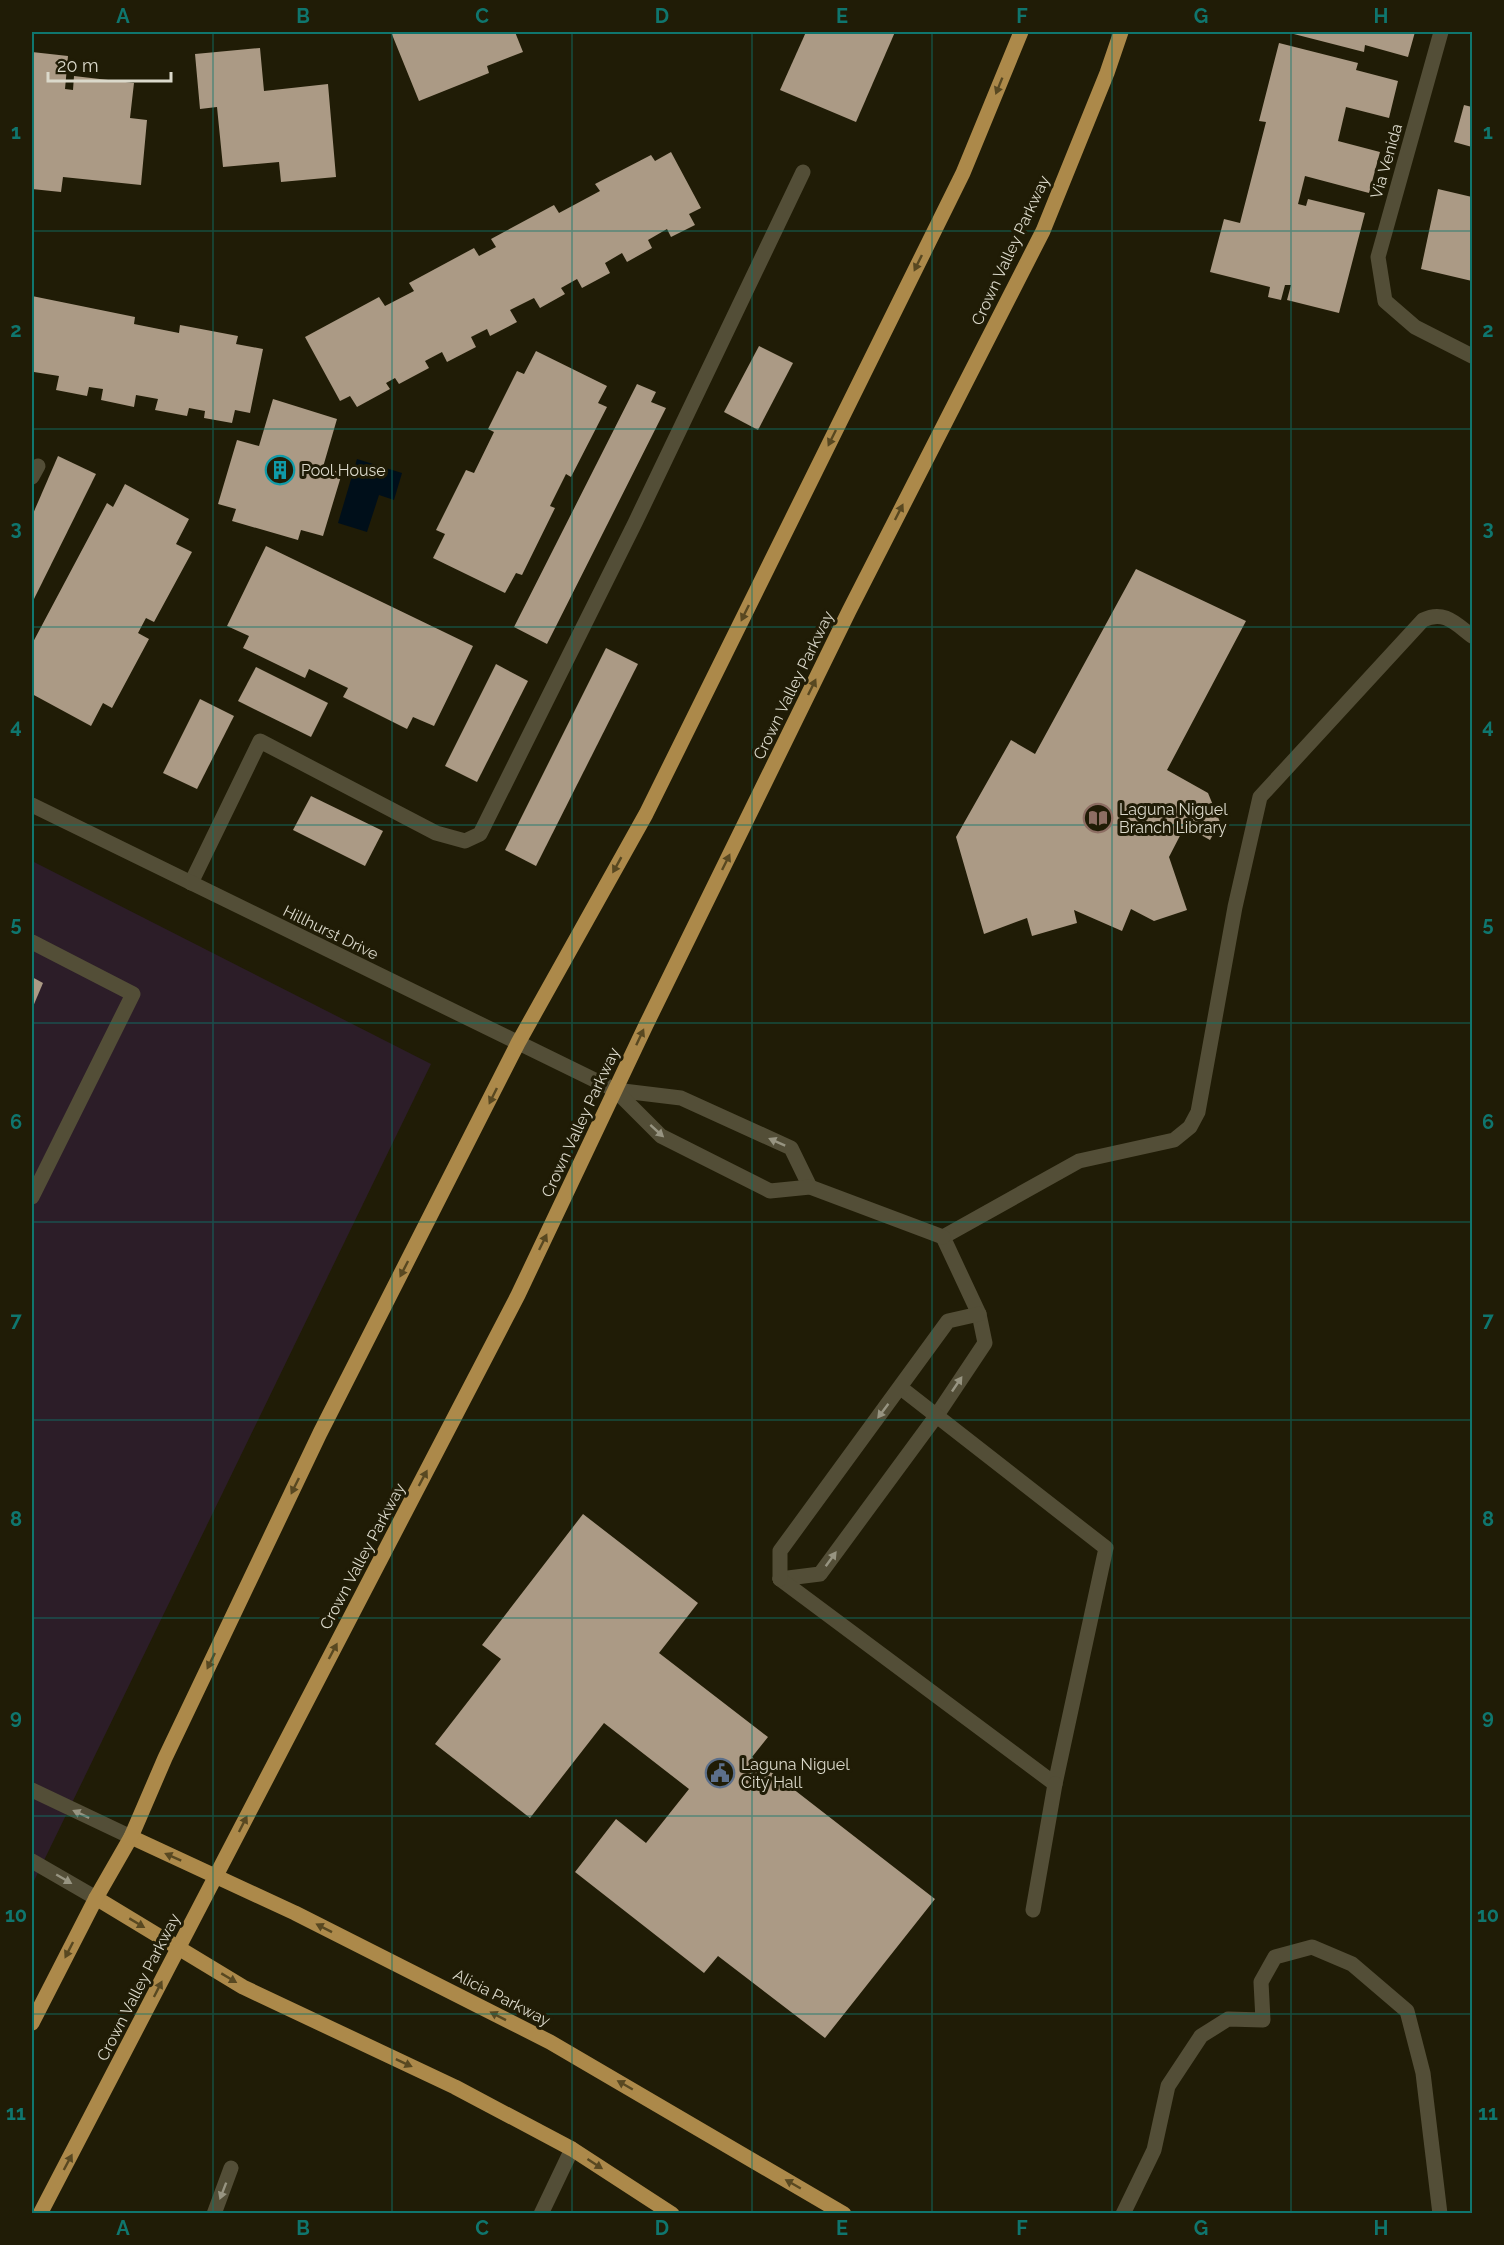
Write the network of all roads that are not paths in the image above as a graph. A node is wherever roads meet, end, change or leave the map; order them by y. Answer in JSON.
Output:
{"nodes":[{"id":1,"x":1021,"y":32,"type":"edge"},
{"id":2,"x":1120,"y":32,"type":"edge"},
{"id":3,"x":1441,"y":32,"type":"edge"},
{"id":4,"x":803,"y":172,"type":"dead end"},
{"id":5,"x":1473,"y":356,"type":"edge"},
{"id":6,"x":1473,"y":636,"type":"edge"},
{"id":7,"x":32,"y":805,"type":"edge"},
{"id":8,"x":191,"y":883,"type":"junction"},
{"id":9,"x":32,"y":942,"type":"edge"},
{"id":10,"x":518,"y":1043,"type":"junction"},
{"id":11,"x":615,"y":1090,"type":"junction"},
{"id":12,"x":810,"y":1187,"type":"junction"},
{"id":13,"x":32,"y":1197,"type":"edge"},
{"id":14,"x":943,"y":1237,"type":"junction"},
{"id":15,"x":979,"y":1314,"type":"junction"},
{"id":16,"x":900,"y":1388,"type":"junction"},
{"id":17,"x":937,"y":1415,"type":"junction"},
{"id":18,"x":780,"y":1579,"type":"junction"},
{"id":19,"x":1055,"y":1784,"type":"junction"},
{"id":20,"x":32,"y":1790,"type":"edge"},
{"id":21,"x":131,"y":1837,"type":"junction"},
{"id":22,"x":32,"y":1861,"type":"edge"},
{"id":23,"x":216,"y":1876,"type":"junction"},
{"id":24,"x":96,"y":1898,"type":"junction"},
{"id":25,"x":1033,"y":1910,"type":"dead end"},
{"id":26,"x":179,"y":1948,"type":"junction"},
{"id":27,"x":32,"y":2024,"type":"edge"},
{"id":28,"x":572,"y":2149,"type":"junction"},
{"id":29,"x":231,"y":2168,"type":"dead end"},
{"id":30,"x":40,"y":2214,"type":"edge"},
{"id":31,"x":214,"y":2214,"type":"edge"},
{"id":32,"x":541,"y":2214,"type":"edge"},
{"id":33,"x":672,"y":2214,"type":"edge"},
{"id":34,"x":844,"y":2214,"type":"edge"},
{"id":35,"x":1123,"y":2214,"type":"edge"},
{"id":36,"x":1440,"y":2214,"type":"edge"}],
"edges":[{"from":1,"to":10,"type":"main road","one_way":true},
{"from":11,"to":2,"type":"main road","name":"Crown Valley Parkway","one_way":true},
{"from":3,"to":5,"type":"street","name":"Via Venida"},
{"from":4,"to":8,"type":"street"},
{"from":6,"to":14,"type":"street"},
{"from":7,"to":8,"type":"street","name":"Hillhurst Drive"},
{"from":8,"to":10,"type":"street","name":"Hillhurst Drive"},
{"from":9,"to":13,"type":"street"},
{"from":10,"to":11,"type":"street","name":"Hillhurst Drive"},
{"from":10,"to":21,"type":"main road","one_way":true},
{"from":11,"to":12,"type":"street","one_way":true},
{"from":12,"to":11,"type":"street","one_way":true},
{"from":23,"to":11,"type":"main road","name":"Crown Valley Parkway","one_way":true},
{"from":12,"to":14,"type":"street"},
{"from":14,"to":15,"type":"street"},
{"from":15,"to":16,"type":"street"},
{"from":17,"to":15,"type":"street","one_way":true},
{"from":16,"to":17,"type":"street"},
{"from":16,"to":18,"type":"street","one_way":true},
{"from":18,"to":17,"type":"street","one_way":true},
{"from":17,"to":19,"type":"street"},
{"from":18,"to":19,"type":"street"},
{"from":19,"to":25,"type":"street"},
{"from":21,"to":20,"type":"street","one_way":true},
{"from":23,"to":21,"type":"main road","name":"Alicia Parkway","one_way":true},
{"from":21,"to":24,"type":"main road"},
{"from":22,"to":24,"type":"street","one_way":true},
{"from":23,"to":26,"type":"main road","name":"Crown Valley Parkway"},
{"from":34,"to":23,"type":"main road","name":"Alicia Parkway","one_way":true},
{"from":24,"to":26,"type":"main road","one_way":true},
{"from":24,"to":27,"type":"main road","one_way":true},
{"from":26,"to":28,"type":"main road","one_way":true},
{"from":30,"to":26,"type":"main road","name":"Crown Valley Parkway","one_way":true},
{"from":28,"to":32,"type":"street"},
{"from":28,"to":33,"type":"main road","one_way":true},
{"from":29,"to":31,"type":"street","one_way":true},
{"from":35,"to":36,"type":"street"}]}
